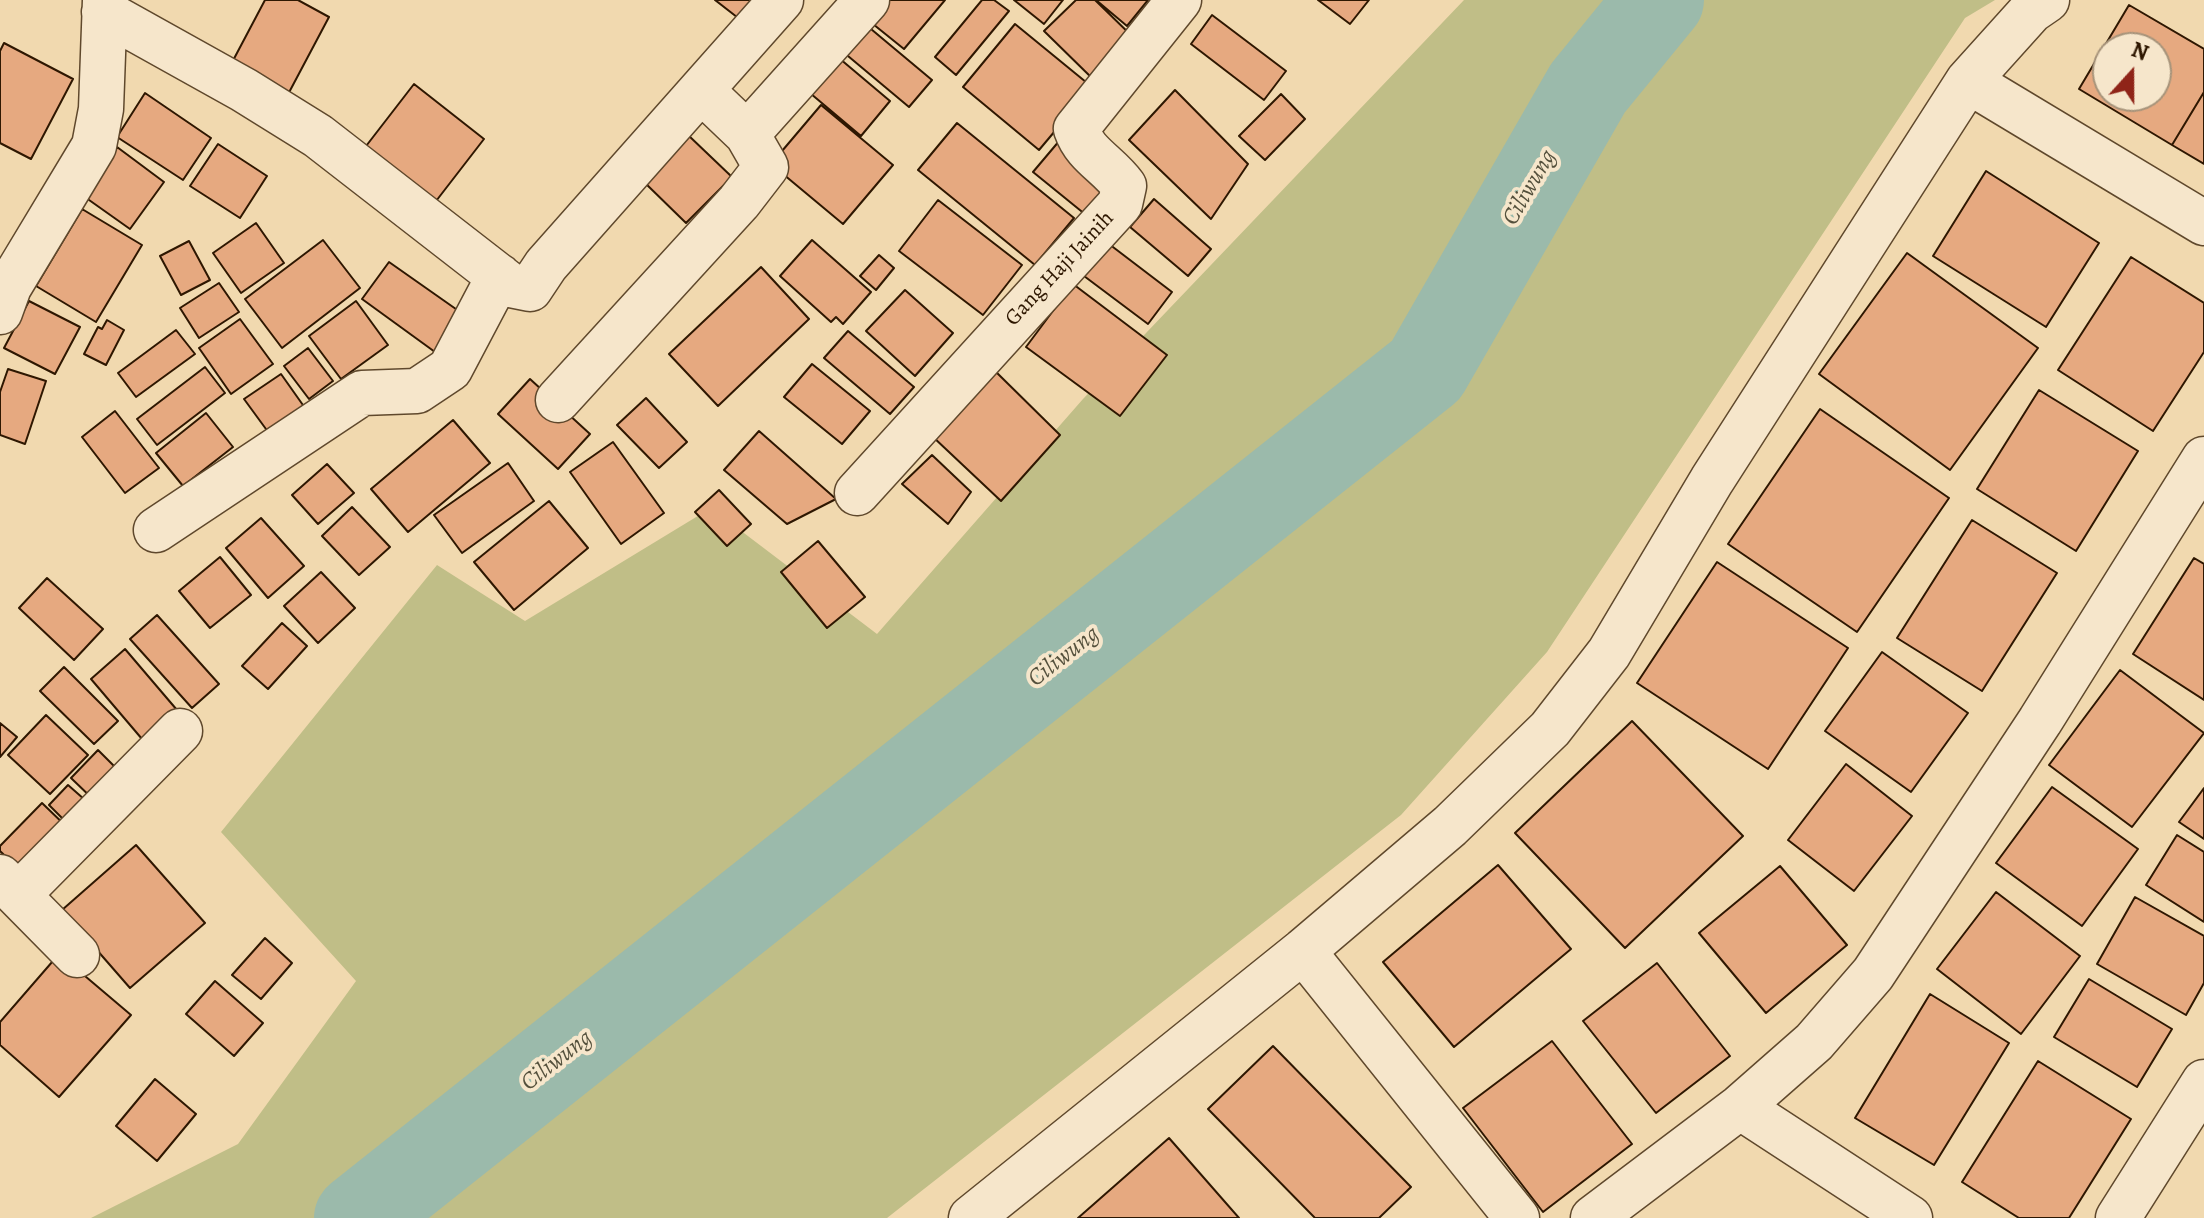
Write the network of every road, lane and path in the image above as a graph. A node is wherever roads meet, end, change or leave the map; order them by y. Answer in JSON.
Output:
{"nodes":[{"id":1,"x":781,"y":0,"type":"edge"},
{"id":2,"x":867,"y":0,"type":"edge"},
{"id":3,"x":1179,"y":0,"type":"edge"},
{"id":4,"x":2047,"y":0,"type":"edge"},
{"id":5,"x":104,"y":6,"type":"edge"},
{"id":6,"x":1968,"y":81,"type":"junction"},
{"id":7,"x":702,"y":91,"type":"junction"},
{"id":8,"x":747,"y":134,"type":"junction"},
{"id":9,"x":2204,"y":223,"type":"edge"},
{"id":10,"x":499,"y":276,"type":"junction"},
{"id":11,"x":0,"y":312,"type":"edge"},
{"id":12,"x":558,"y":400,"type":"dead end"},
{"id":13,"x":2204,"y":459,"type":"edge"},
{"id":14,"x":857,"y":493,"type":"dead end"},
{"id":15,"x":156,"y":530,"type":"dead end"},
{"id":16,"x":180,"y":731,"type":"dead end"},
{"id":17,"x":9,"y":886,"type":"edge"},
{"id":18,"x":1303,"y":951,"type":"junction"},
{"id":19,"x":77,"y":955,"type":"dead end"},
{"id":20,"x":2204,"y":1082,"type":"edge"},
{"id":21,"x":1740,"y":1107,"type":"junction"},
{"id":22,"x":971,"y":1218,"type":"edge"},
{"id":23,"x":1517,"y":1218,"type":"edge"},
{"id":24,"x":1593,"y":1218,"type":"edge"},
{"id":25,"x":1910,"y":1218,"type":"edge"},
{"id":26,"x":2118,"y":1218,"type":"edge"}],
"edges":[{"from":1,"to":7,"type":"street"},
{"from":2,"to":8,"type":"street"},
{"from":3,"to":14,"type":"street","name":"Gang Haji Jainih"},
{"from":4,"to":6,"type":"street"},
{"from":5,"to":10,"type":"street"},
{"from":5,"to":11,"type":"street"},
{"from":6,"to":9,"type":"street"},
{"from":6,"to":18,"type":"street"},
{"from":7,"to":8,"type":"street"},
{"from":7,"to":10,"type":"street"},
{"from":8,"to":12,"type":"street"},
{"from":10,"to":15,"type":"street"},
{"from":13,"to":21,"type":"street"},
{"from":16,"to":17,"type":"street"},
{"from":17,"to":19,"type":"street"},
{"from":18,"to":22,"type":"street"},
{"from":18,"to":23,"type":"street"},
{"from":20,"to":26,"type":"street"},
{"from":21,"to":24,"type":"street"},
{"from":21,"to":25,"type":"street"}]}
